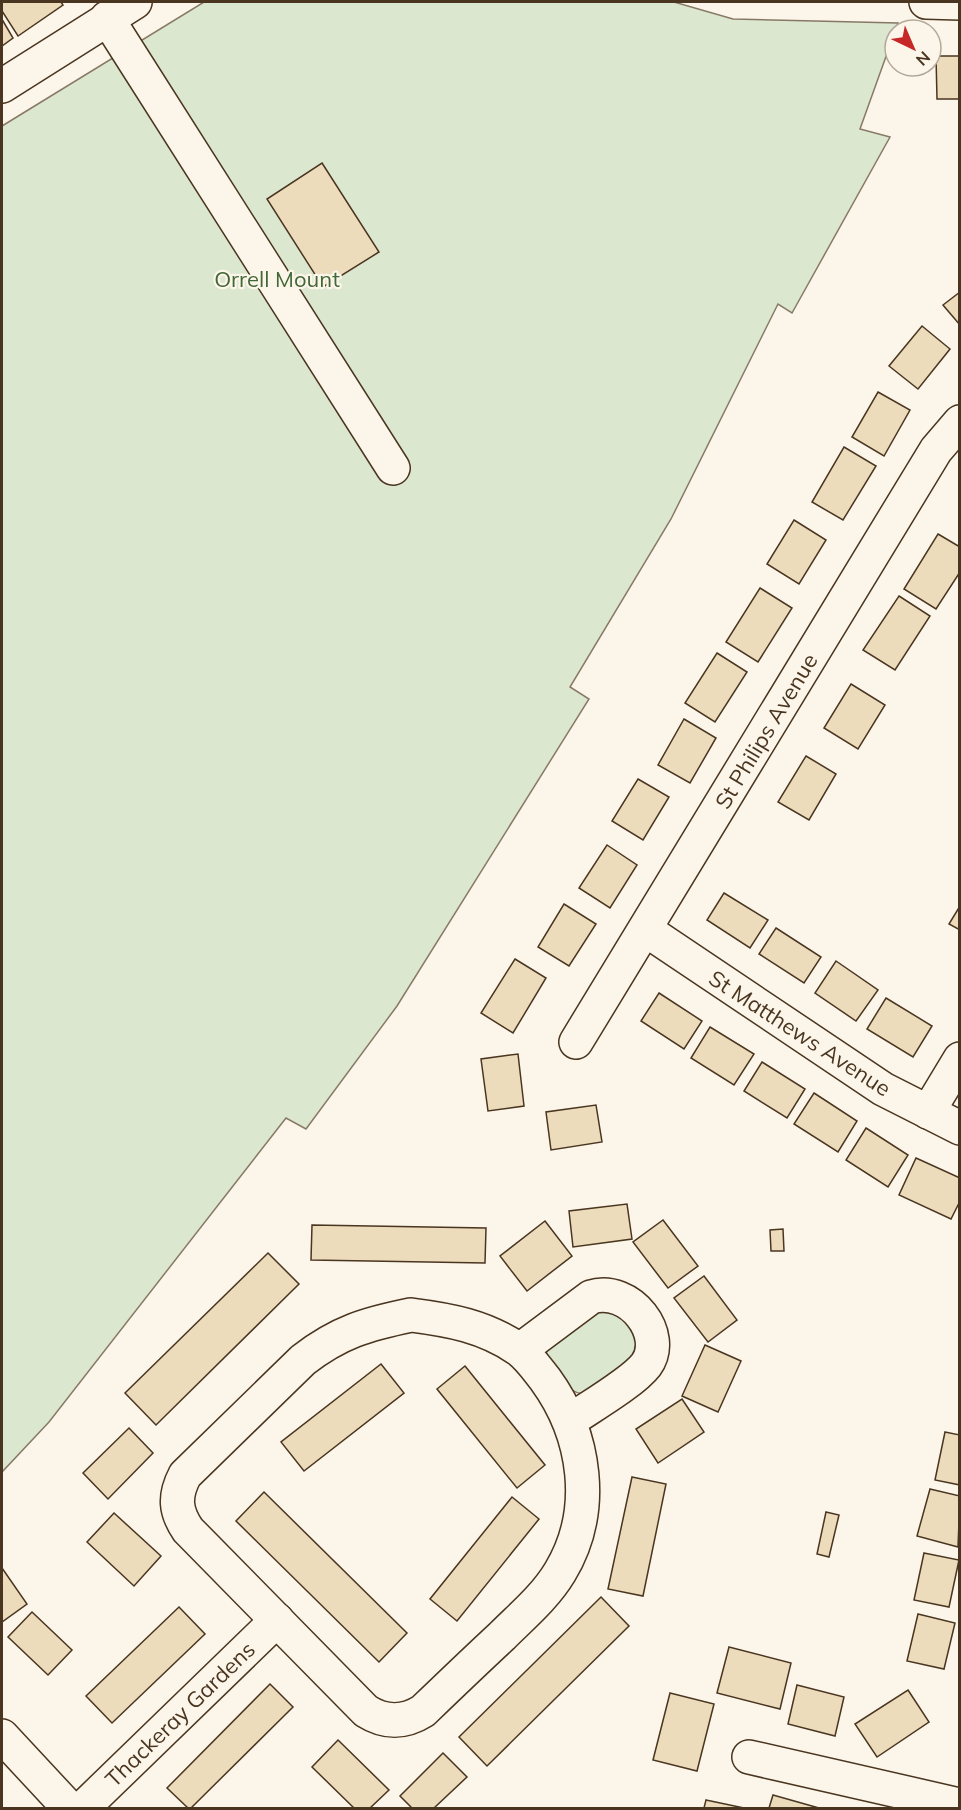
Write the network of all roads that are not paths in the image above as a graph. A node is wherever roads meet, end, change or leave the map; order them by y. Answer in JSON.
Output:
{"nodes":[{"id":1,"x":135,"y":2,"type":"edge"},
{"id":2,"x":926,"y":2,"type":"edge"},
{"id":3,"x":960,"y":3,"type":"edge"},
{"id":4,"x":107,"y":18,"type":"junction"},
{"id":5,"x":2,"y":86,"type":"edge"},
{"id":6,"x":960,"y":422,"type":"edge"},
{"id":7,"x":393,"y":468,"type":"dead end"},
{"id":8,"x":646,"y":930,"type":"junction"},
{"id":9,"x":576,"y":1042,"type":"dead end"},
{"id":10,"x":960,"y":1059,"type":"edge"},
{"id":11,"x":928,"y":1112,"type":"junction"},
{"id":12,"x":960,"y":1128,"type":"edge"},
{"id":13,"x":520,"y":1350,"type":"junction"},
{"id":14,"x":571,"y":1420,"type":"junction"},
{"id":15,"x":277,"y":1620,"type":"junction"},
{"id":16,"x":2,"y":1736,"type":"edge"},
{"id":17,"x":749,"y":1757,"type":"dead end"},
{"id":18,"x":956,"y":1799,"type":"edge"},
{"id":19,"x":69,"y":1809,"type":"edge"},
{"id":20,"x":83,"y":1809,"type":"edge"}],
"edges":[{"from":1,"to":4,"type":"street"},
{"from":2,"to":3,"type":"street"},
{"from":4,"to":5,"type":"street"},
{"from":4,"to":7,"type":"street"},
{"from":6,"to":8,"type":"street","name":"St Philips Avenue"},
{"from":8,"to":9,"type":"street","name":"St Philips Avenue"},
{"from":8,"to":11,"type":"street","name":"St Matthews Avenue"},
{"from":10,"to":11,"type":"street"},
{"from":11,"to":12,"type":"street","name":"St Matthews Avenue"},
{"from":13,"to":14,"type":"street"},
{"from":13,"to":14,"type":"street"},
{"from":13,"to":15,"type":"street"},
{"from":14,"to":15,"type":"street"},
{"from":15,"to":20,"type":"street","name":"Thackeray Gardens"},
{"from":16,"to":19,"type":"street"},
{"from":17,"to":18,"type":"street"}]}
